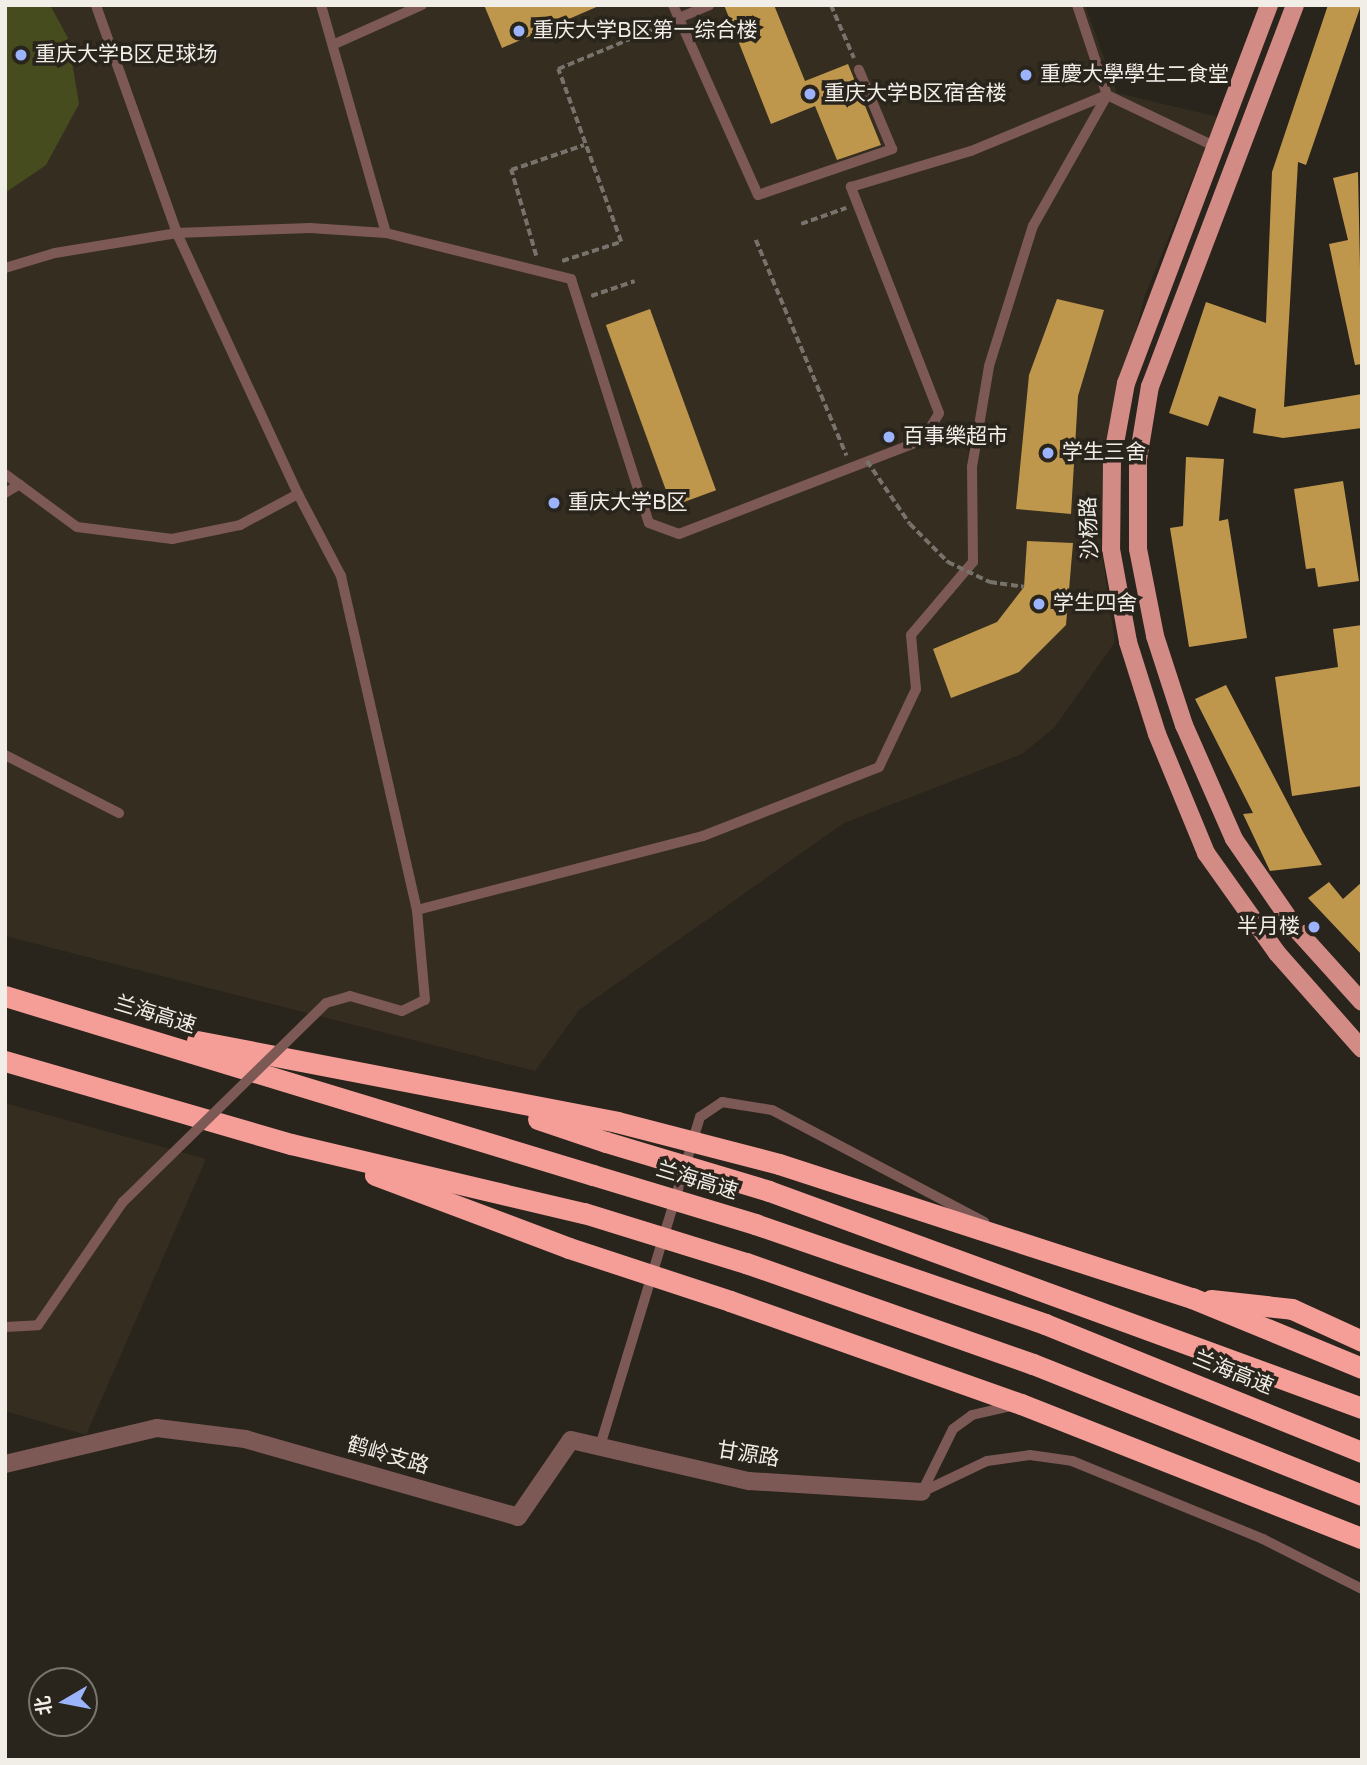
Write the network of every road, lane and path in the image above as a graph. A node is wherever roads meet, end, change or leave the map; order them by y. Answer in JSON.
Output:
{"nodes":[{"id":1,"x":96,"y":5,"type":"edge"},
{"id":2,"x":321,"y":5,"type":"edge"},
{"id":3,"x":422,"y":5,"type":"edge"},
{"id":4,"x":673,"y":5,"type":"edge"},
{"id":5,"x":709,"y":5,"type":"edge"},
{"id":6,"x":831,"y":5,"type":"edge"},
{"id":7,"x":1077,"y":5,"type":"edge"},
{"id":8,"x":1269,"y":5,"type":"edge"},
{"id":9,"x":1295,"y":5,"type":"edge"},
{"id":10,"x":679,"y":18,"type":"junction"},
{"id":11,"x":337,"y":43,"type":"junction"},
{"id":12,"x":859,"y":70,"type":"joint"},
{"id":13,"x":1107,"y":95,"type":"junction"},
{"id":14,"x":584,"y":145,"type":"junction"},
{"id":15,"x":1214,"y":146,"type":"junction"},
{"id":16,"x":857,"y":205,"type":"junction"},
{"id":17,"x":802,"y":223,"type":"dead end"},
{"id":18,"x":177,"y":233,"type":"junction"},
{"id":19,"x":386,"y":233,"type":"junction"},
{"id":20,"x":756,"y":240,"type":"dead end"},
{"id":21,"x":5,"y":268,"type":"edge"},
{"id":22,"x":540,"y":268,"type":"junction"},
{"id":23,"x":635,"y":281,"type":"dead end"},
{"id":24,"x":582,"y":299,"type":"junction"},
{"id":25,"x":867,"y":461,"type":"junction"},
{"id":26,"x":852,"y":467,"type":"junction"},
{"id":27,"x":5,"y":474,"type":"edge"},
{"id":28,"x":20,"y":484,"type":"junction"},
{"id":29,"x":5,"y":493,"type":"edge"},
{"id":30,"x":298,"y":494,"type":"junction"},
{"id":31,"x":1024,"y":587,"type":"dead end"},
{"id":32,"x":5,"y":755,"type":"edge"},
{"id":33,"x":119,"y":813,"type":"dead end"},
{"id":34,"x":417,"y":910,"type":"junction"},
{"id":35,"x":5,"y":996,"type":"edge"},
{"id":36,"x":1362,"y":1002,"type":"edge"},
{"id":37,"x":67,"y":1014,"type":"junction"},
{"id":38,"x":1362,"y":1049,"type":"edge"},
{"id":39,"x":5,"y":1061,"type":"edge"},
{"id":40,"x":481,"y":1100,"type":"junction"},
{"id":41,"x":291,"y":1144,"type":"junction"},
{"id":42,"x":1004,"y":1233,"type":"junction"},
{"id":43,"x":1192,"y":1298,"type":"junction"},
{"id":44,"x":5,"y":1327,"type":"edge"},
{"id":45,"x":1362,"y":1341,"type":"edge"},
{"id":46,"x":1362,"y":1368,"type":"edge"},
{"id":47,"x":1021,"y":1404,"type":"junction"},
{"id":48,"x":1362,"y":1408,"type":"edge"},
{"id":49,"x":571,"y":1440,"type":"joint"},
{"id":50,"x":600,"y":1446,"type":"junction"},
{"id":51,"x":1362,"y":1452,"type":"edge"},
{"id":52,"x":5,"y":1464,"type":"edge"},
{"id":53,"x":922,"y":1492,"type":"junction"},
{"id":54,"x":1362,"y":1495,"type":"edge"},
{"id":55,"x":1362,"y":1538,"type":"edge"},
{"id":56,"x":1362,"y":1589,"type":"edge"}],
"edges":[{"from":1,"to":18,"type":"lane"},
{"from":2,"to":11,"type":"lane"},
{"from":3,"to":11,"type":"lane"},
{"from":4,"to":10,"type":"lane"},
{"from":5,"to":10,"type":"lane"},
{"from":6,"to":12,"type":"path"},
{"from":7,"to":13,"type":"lane"},
{"from":8,"to":15,"type":"main road","name":"沙杨路"},
{"from":9,"to":36,"type":"main road"},
{"from":10,"to":12,"type":"lane"},
{"from":10,"to":14,"type":"path"},
{"from":11,"to":19,"type":"lane"},
{"from":13,"to":15,"type":"lane"},
{"from":13,"to":16,"type":"lane"},
{"from":13,"to":34,"type":"lane"},
{"from":14,"to":22,"type":"path"},
{"from":14,"to":22,"type":"path"},
{"from":15,"to":38,"type":"main road","name":"沙杨路"},
{"from":16,"to":17,"type":"path"},
{"from":16,"to":25,"type":"lane"},
{"from":18,"to":19,"type":"lane"},
{"from":18,"to":21,"type":"lane"},
{"from":18,"to":30,"type":"lane"},
{"from":19,"to":22,"type":"lane"},
{"from":20,"to":26,"type":"path"},
{"from":22,"to":24,"type":"lane"},
{"from":23,"to":24,"type":"path"},
{"from":24,"to":26,"type":"lane"},
{"from":25,"to":26,"type":"lane"},
{"from":25,"to":31,"type":"path","bridge":true},
{"from":27,"to":28,"type":"lane"},
{"from":28,"to":29,"type":"lane"},
{"from":28,"to":30,"type":"lane"},
{"from":30,"to":34,"type":"lane"},
{"from":32,"to":33,"type":"lane"},
{"from":34,"to":44,"type":"lane","bridge":true},
{"from":35,"to":37,"type":"highway","name":"兰海高速"},
{"from":37,"to":40,"type":"highway"},
{"from":37,"to":51,"type":"highway","name":"兰海高速","bridge":true},
{"from":39,"to":41,"type":"highway"},
{"from":40,"to":42,"type":"highway","bridge":true},
{"from":40,"to":48,"type":"highway","bridge":true},
{"from":41,"to":47,"type":"highway","bridge":true},
{"from":41,"to":54,"type":"highway","bridge":true},
{"from":42,"to":43,"type":"highway"},
{"from":42,"to":50,"type":"lane"},
{"from":43,"to":45,"type":"highway"},
{"from":43,"to":46,"type":"highway"},
{"from":47,"to":53,"type":"lane"},
{"from":47,"to":55,"type":"highway"},
{"from":49,"to":50,"type":"street","name":"甘源路"},
{"from":49,"to":52,"type":"street","name":"鹤岭支路"},
{"from":50,"to":53,"type":"street","name":"甘源路"},
{"from":53,"to":56,"type":"lane"}]}
